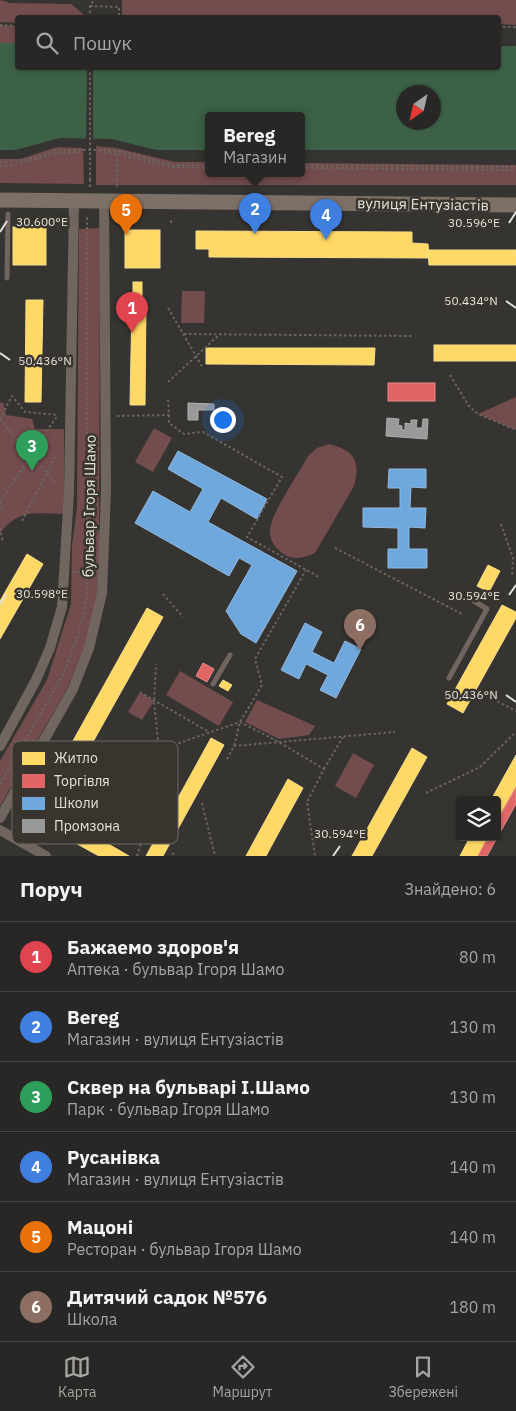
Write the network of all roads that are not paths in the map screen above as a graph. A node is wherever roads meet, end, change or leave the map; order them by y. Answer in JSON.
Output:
{"nodes":[{"id":1,"x":0,"y":200,"type":"edge"},
{"id":2,"x":104,"y":200,"type":"junction"},
{"id":3,"x":74,"y":201,"type":"junction"},
{"id":4,"x":516,"y":205,"type":"edge"},
{"id":5,"x":8,"y":214,"type":"dead end"},
{"id":6,"x":7,"y":278,"type":"dead end"},
{"id":7,"x":469,"y":598,"type":"dead end"},
{"id":8,"x":230,"y":655,"type":"dead end"},
{"id":9,"x":449,"y":678,"type":"dead end"},
{"id":10,"x":213,"y":684,"type":"dead end"},
{"id":11,"x":43,"y":741,"type":"edge"},
{"id":12,"x":0,"y":746,"type":"edge"},
{"id":13,"x":12,"y":797,"type":"edge"},
{"id":14,"x":0,"y":818,"type":"edge"},
{"id":15,"x":0,"y":830,"type":"edge"},
{"id":16,"x":12,"y":837,"type":"edge"},
{"id":17,"x":25,"y":844,"type":"edge"},
{"id":18,"x":46,"y":856,"type":"edge"}],
"edges":[{"from":1,"to":3,"type":"street","name":"вулиця Ентузіастів"},
{"from":2,"to":3,"type":"street","name":"вулиця Ентузіастів"},
{"from":2,"to":4,"type":"street","name":"вулиця Ентузіастів"},
{"from":2,"to":11,"type":"street","name":"бульвар Ігоря Шамо"},
{"from":3,"to":12,"type":"street","name":"бульвар Ігоря Шамо"},
{"from":5,"to":6,"type":"lane"},
{"from":7,"to":9,"type":"lane"},
{"from":8,"to":10,"type":"lane"},
{"from":13,"to":14,"type":"street","name":"бульвар Ігоря Шамо"},
{"from":15,"to":16,"type":"street"},
{"from":17,"to":18,"type":"street"}]}
